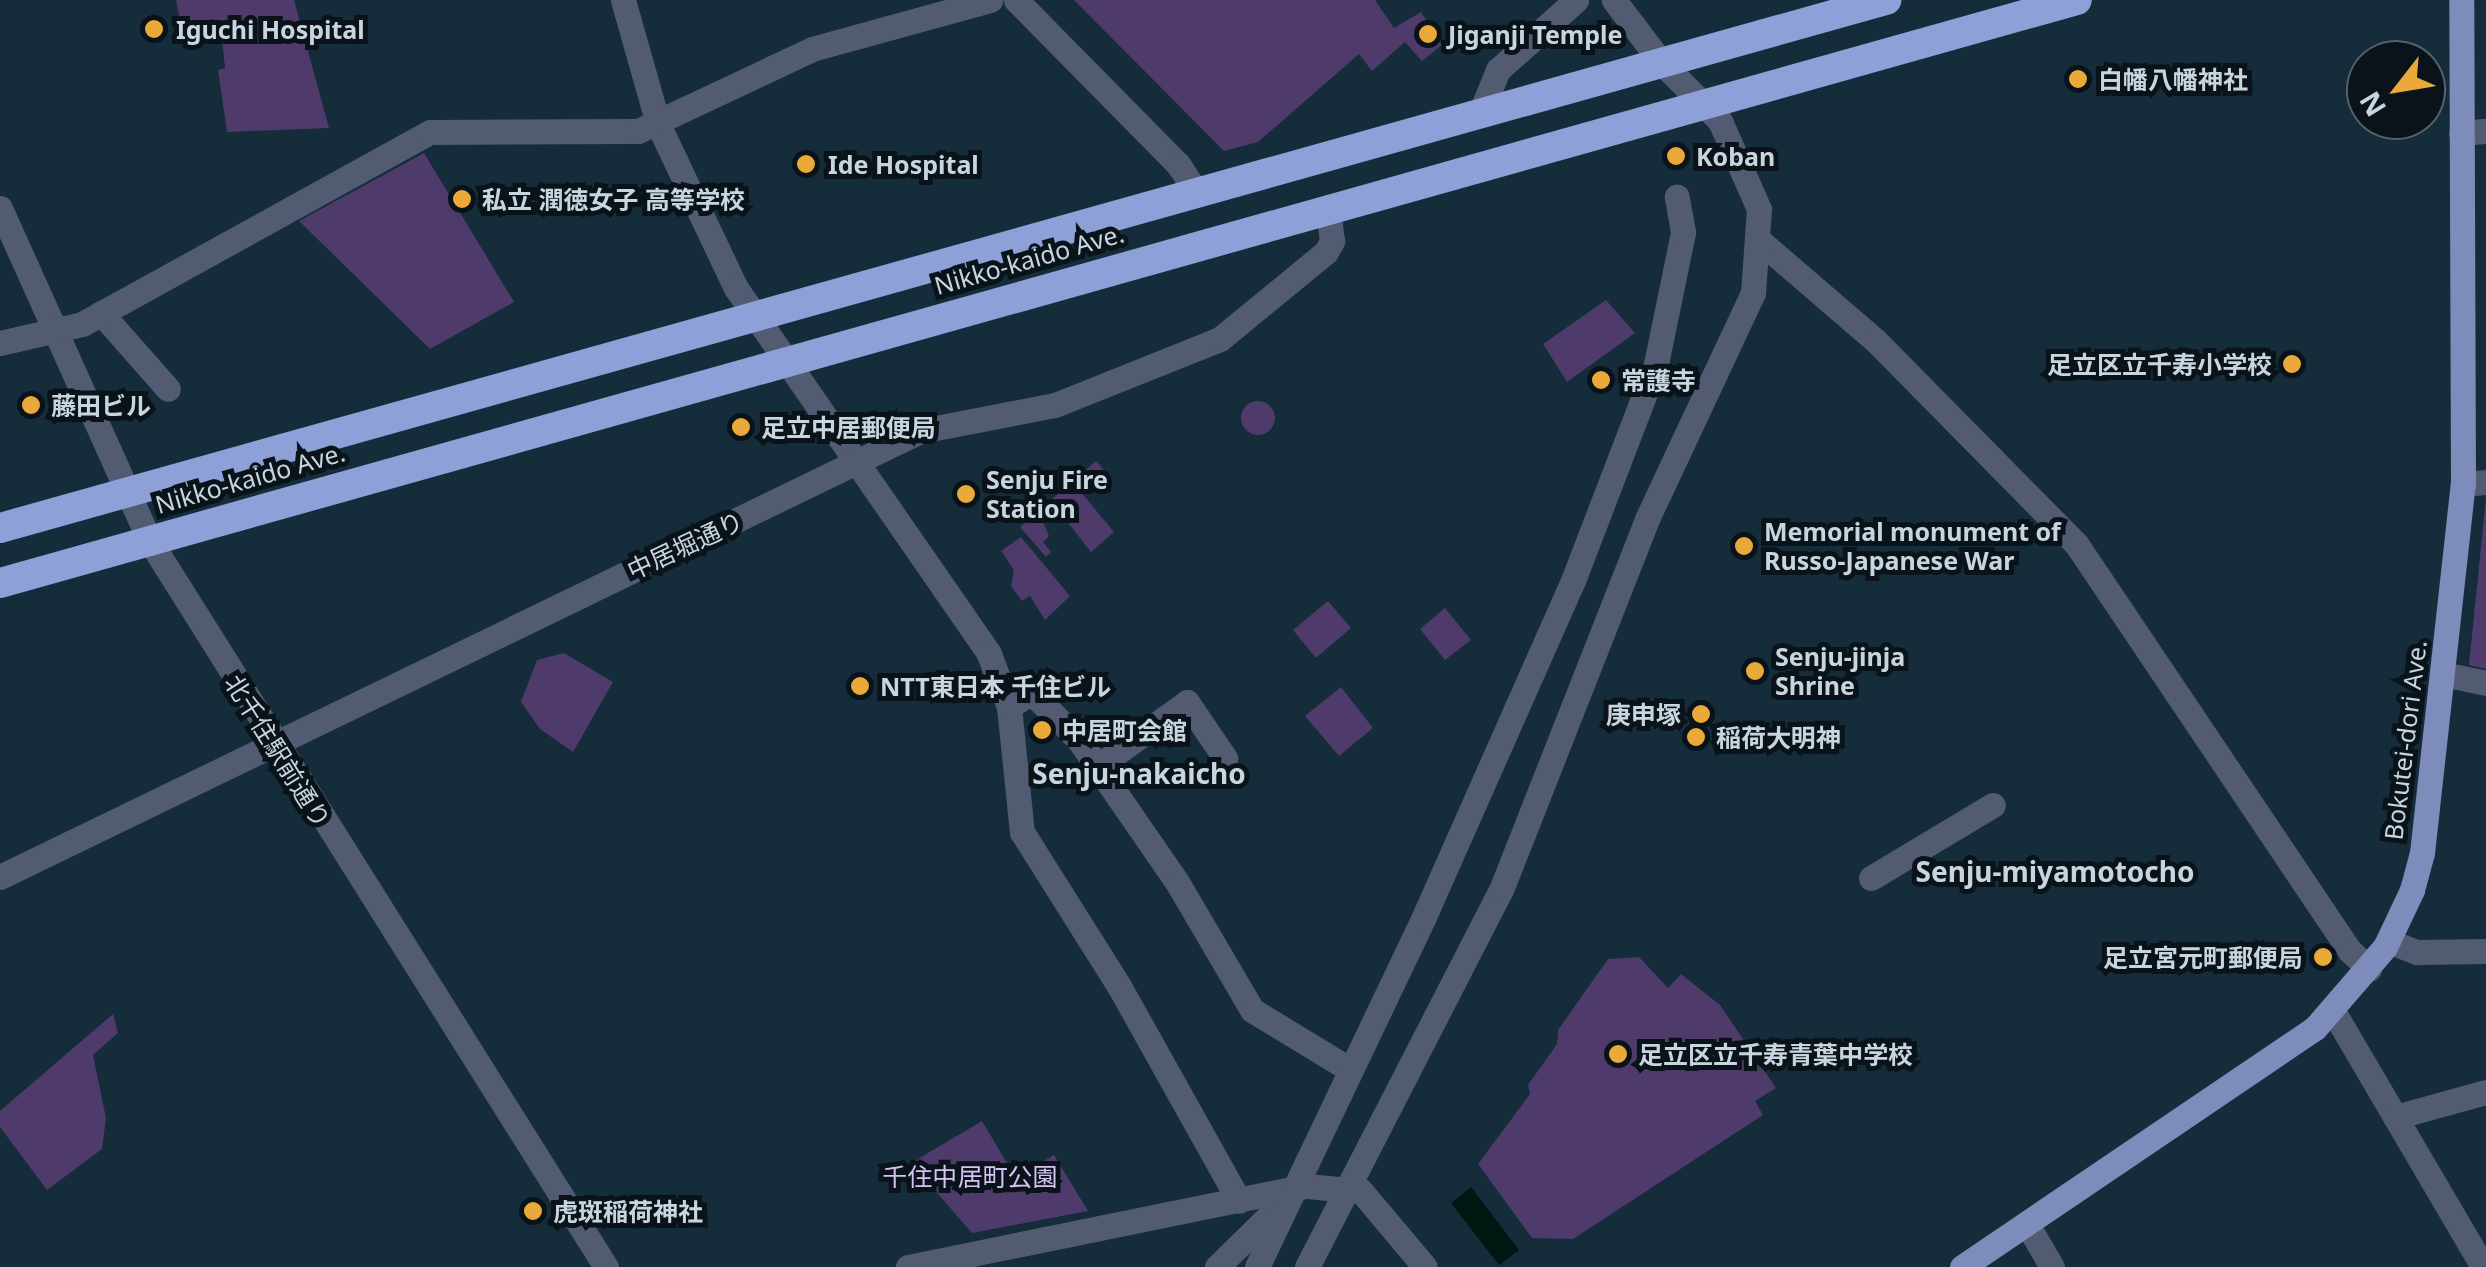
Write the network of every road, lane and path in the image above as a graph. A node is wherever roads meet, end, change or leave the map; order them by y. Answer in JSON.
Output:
{"nodes":[{"id":1,"x":623,"y":0,"type":"edge"},
{"id":2,"x":990,"y":0,"type":"edge"},
{"id":3,"x":1016,"y":0,"type":"edge"},
{"id":4,"x":1576,"y":0,"type":"edge"},
{"id":5,"x":1614,"y":0,"type":"edge"},
{"id":6,"x":1886,"y":0,"type":"edge"},
{"id":7,"x":2077,"y":0,"type":"edge"},
{"id":8,"x":2461,"y":0,"type":"edge"},
{"id":9,"x":1662,"y":62,"type":"junction"},
{"id":10,"x":1705,"y":103,"type":"junction"},
{"id":11,"x":1480,"y":114,"type":"junction"},
{"id":12,"x":658,"y":124,"type":"junction"},
{"id":13,"x":2474,"y":132,"type":"edge"},
{"id":14,"x":1196,"y":192,"type":"junction"},
{"id":15,"x":1677,"y":197,"type":"dead end"},
{"id":16,"x":1328,"y":207,"type":"junction"},
{"id":17,"x":0,"y":208,"type":"edge"},
{"id":18,"x":1762,"y":243,"type":"junction"},
{"id":19,"x":101,"y":313,"type":"junction"},
{"id":20,"x":754,"y":317,"type":"junction"},
{"id":21,"x":54,"y":330,"type":"junction"},
{"id":22,"x":0,"y":343,"type":"edge"},
{"id":23,"x":781,"y":360,"type":"junction"},
{"id":24,"x":168,"y":389,"type":"dead end"},
{"id":25,"x":855,"y":465,"type":"junction"},
{"id":26,"x":2475,"y":483,"type":"edge"},
{"id":27,"x":126,"y":492,"type":"junction"},
{"id":28,"x":0,"y":528,"type":"edge"},
{"id":29,"x":148,"y":538,"type":"junction"},
{"id":30,"x":0,"y":583,"type":"edge"},
{"id":31,"x":2443,"y":674,"type":"junction"},
{"id":32,"x":2486,"y":683,"type":"edge"},
{"id":33,"x":1009,"y":707,"type":"junction"},
{"id":34,"x":273,"y":745,"type":"junction"},
{"id":35,"x":1225,"y":758,"type":"dead end"},
{"id":36,"x":1097,"y":768,"type":"junction"},
{"id":37,"x":1993,"y":804,"type":"dead end"},
{"id":38,"x":0,"y":877,"type":"edge"},
{"id":39,"x":1871,"y":878,"type":"dead end"},
{"id":40,"x":2388,"y":941,"type":"junction"},
{"id":41,"x":2486,"y":951,"type":"edge"},
{"id":42,"x":2369,"y":968,"type":"junction"},
{"id":43,"x":2333,"y":1011,"type":"junction"},
{"id":44,"x":1349,"y":1069,"type":"junction"},
{"id":45,"x":2486,"y":1092,"type":"edge"},
{"id":46,"x":2395,"y":1117,"type":"junction"},
{"id":47,"x":1345,"y":1187,"type":"junction"},
{"id":48,"x":1290,"y":1188,"type":"junction"},
{"id":49,"x":1239,"y":1200,"type":"junction"},
{"id":50,"x":2027,"y":1224,"type":"junction"},
{"id":51,"x":606,"y":1267,"type":"edge"},
{"id":52,"x":908,"y":1267,"type":"edge"},
{"id":53,"x":1217,"y":1267,"type":"edge"},
{"id":54,"x":1257,"y":1267,"type":"edge"},
{"id":55,"x":1308,"y":1267,"type":"edge"},
{"id":56,"x":1424,"y":1267,"type":"edge"},
{"id":57,"x":1962,"y":1267,"type":"edge"},
{"id":58,"x":2052,"y":1267,"type":"edge"},
{"id":59,"x":2483,"y":1267,"type":"edge"}],
"edges":[{"from":1,"to":12,"type":"street"},
{"from":2,"to":12,"type":"street"},
{"from":3,"to":14,"type":"street"},
{"from":4,"to":11,"type":"street"},
{"from":5,"to":9,"type":"street"},
{"from":6,"to":9,"type":"highway","name":"Nikko-kaido Ave."},
{"from":7,"to":10,"type":"highway","name":"Nikko-kaido Ave."},
{"from":8,"to":13,"type":"main road","name":"Bokutei-dori Ave."},
{"from":9,"to":10,"type":"street"},
{"from":9,"to":11,"type":"highway","name":"Nikko-kaido Ave."},
{"from":10,"to":16,"type":"highway","name":"Nikko-kaido Ave."},
{"from":10,"to":18,"type":"street"},
{"from":11,"to":14,"type":"highway","name":"Nikko-kaido Ave."},
{"from":12,"to":19,"type":"street"},
{"from":12,"to":20,"type":"street"},
{"from":13,"to":26,"type":"main road","name":"Bokutei-dori Ave."},
{"from":14,"to":20,"type":"highway","name":"Nikko-kaido Ave."},
{"from":15,"to":44,"type":"street"},
{"from":16,"to":23,"type":"highway","name":"Nikko-kaido Ave."},
{"from":16,"to":25,"type":"street","name":"中居堀通り"},
{"from":17,"to":21,"type":"street","name":"北千住駅前通り"},
{"from":18,"to":42,"type":"street"},
{"from":18,"to":47,"type":"street"},
{"from":19,"to":21,"type":"street"},
{"from":19,"to":24,"type":"street"},
{"from":20,"to":23,"type":"street"},
{"from":20,"to":27,"type":"highway","name":"Nikko-kaido Ave."},
{"from":21,"to":22,"type":"street"},
{"from":21,"to":27,"type":"street","name":"北千住駅前通り"},
{"from":23,"to":25,"type":"street"},
{"from":23,"to":29,"type":"highway","name":"Nikko-kaido Ave."},
{"from":25,"to":33,"type":"street"},
{"from":25,"to":34,"type":"street","name":"中居堀通り"},
{"from":26,"to":31,"type":"main road","name":"Bokutei-dori Ave."},
{"from":27,"to":28,"type":"highway","name":"Nikko-kaido Ave."},
{"from":27,"to":29,"type":"street","name":"北千住駅前通り"},
{"from":29,"to":30,"type":"highway","name":"Nikko-kaido Ave."},
{"from":29,"to":34,"type":"street","name":"北千住駅前通り"},
{"from":31,"to":32,"type":"street"},
{"from":31,"to":40,"type":"main road","name":"Bokutei-dori Ave."},
{"from":33,"to":36,"type":"street"},
{"from":33,"to":49,"type":"street"},
{"from":34,"to":38,"type":"street","name":"中居堀通り"},
{"from":34,"to":51,"type":"street","name":"北千住駅前通り"},
{"from":35,"to":36,"type":"street"},
{"from":36,"to":44,"type":"street"},
{"from":37,"to":39,"type":"street"},
{"from":40,"to":41,"type":"street"},
{"from":40,"to":42,"type":"main road","name":"Bokutei-dori Ave."},
{"from":42,"to":43,"type":"main road","name":"Bokutei-dori Ave."},
{"from":43,"to":46,"type":"street"},
{"from":43,"to":50,"type":"main road","name":"Bokutei-dori Ave."},
{"from":44,"to":48,"type":"street"},
{"from":45,"to":46,"type":"street"},
{"from":46,"to":59,"type":"street"},
{"from":47,"to":48,"type":"street"},
{"from":47,"to":55,"type":"street"},
{"from":47,"to":56,"type":"street"},
{"from":48,"to":49,"type":"street"},
{"from":48,"to":53,"type":"street"},
{"from":48,"to":54,"type":"street"},
{"from":49,"to":52,"type":"street"},
{"from":50,"to":57,"type":"main road","name":"Bokutei-dori Ave."},
{"from":50,"to":58,"type":"street"}]}
